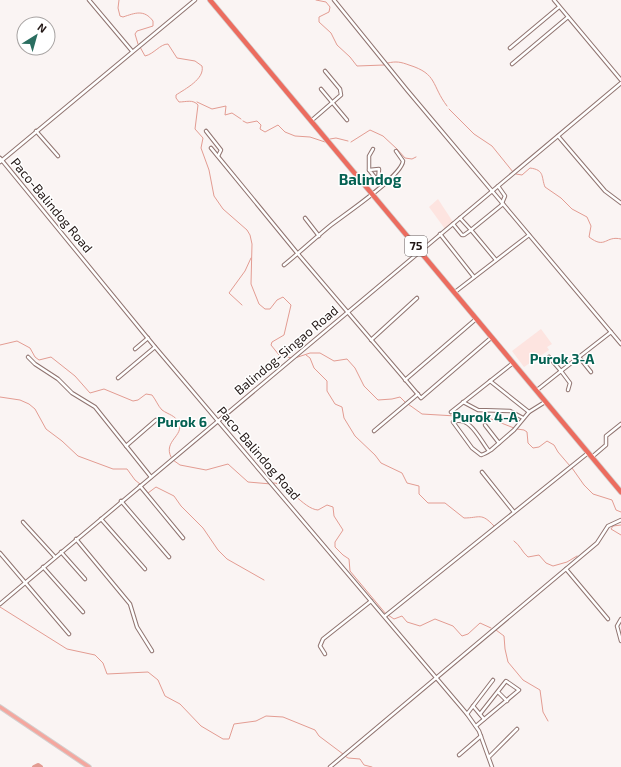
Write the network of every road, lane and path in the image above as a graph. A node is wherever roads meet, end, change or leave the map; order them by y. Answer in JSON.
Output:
{"nodes":[{"id":1,"x":89,"y":0,"type":"edge"},
{"id":2,"x":195,"y":0,"type":"edge"},
{"id":3,"x":210,"y":0,"type":"edge"},
{"id":4,"x":334,"y":0,"type":"edge"},
{"id":5,"x":554,"y":0,"type":"edge"},
{"id":6,"x":559,"y":7,"type":"junction"},
{"id":7,"x":568,"y":17,"type":"junction"},
{"id":8,"x":510,"y":48,"type":"dead end"},
{"id":9,"x":132,"y":51,"type":"junction"},
{"id":10,"x":512,"y":64,"type":"dead end"},
{"id":11,"x":325,"y":71,"type":"dead end"},
{"id":12,"x":621,"y":82,"type":"edge"},
{"id":13,"x":321,"y":89,"type":"dead end"},
{"id":14,"x":333,"y":104,"type":"junction"},
{"id":15,"x":347,"y":120,"type":"dead end"},
{"id":16,"x":311,"y":121,"type":"junction"},
{"id":17,"x":36,"y":131,"type":"junction"},
{"id":18,"x":206,"y":131,"type":"dead end"},
{"id":19,"x":558,"y":136,"type":"junction"},
{"id":20,"x":211,"y":148,"type":"dead end"},
{"id":21,"x":373,"y":149,"type":"dead end"},
{"id":22,"x":396,"y":152,"type":"dead end"},
{"id":23,"x":58,"y":156,"type":"dead end"},
{"id":24,"x":218,"y":156,"type":"junction"},
{"id":25,"x":1,"y":160,"type":"edge"},
{"id":26,"x":369,"y":170,"type":"junction"},
{"id":27,"x":378,"y":181,"type":"junction"},
{"id":28,"x":382,"y":186,"type":"junction"},
{"id":29,"x":498,"y":186,"type":"junction"},
{"id":30,"x":492,"y":191,"type":"junction"},
{"id":31,"x":372,"y":194,"type":"junction"},
{"id":32,"x":503,"y":203,"type":"junction"},
{"id":33,"x":621,"y":203,"type":"edge"},
{"id":34,"x":304,"y":218,"type":"dead end"},
{"id":35,"x":460,"y":218,"type":"junction"},
{"id":36,"x":453,"y":224,"type":"junction"},
{"id":37,"x":471,"y":230,"type":"junction"},
{"id":38,"x":440,"y":234,"type":"junction"},
{"id":39,"x":530,"y":235,"type":"junction"},
{"id":40,"x":319,"y":236,"type":"junction"},
{"id":41,"x":420,"y":250,"type":"junction"},
{"id":42,"x":298,"y":254,"type":"junction"},
{"id":43,"x":496,"y":260,"type":"junction"},
{"id":44,"x":284,"y":265,"type":"dead end"},
{"id":45,"x":474,"y":277,"type":"junction"},
{"id":46,"x":454,"y":292,"type":"junction"},
{"id":47,"x":417,"y":298,"type":"dead end"},
{"id":48,"x":347,"y":312,"type":"junction"},
{"id":49,"x":477,"y":318,"type":"junction"},
{"id":50,"x":611,"y":332,"type":"junction"},
{"id":51,"x":492,"y":337,"type":"junction"},
{"id":52,"x":148,"y":338,"type":"junction"},
{"id":53,"x":371,"y":340,"type":"junction"},
{"id":54,"x":621,"y":344,"type":"edge"},
{"id":55,"x":155,"y":347,"type":"junction"},
{"id":56,"x":135,"y":349,"type":"dead end"},
{"id":57,"x":28,"y":357,"type":"dead end"},
{"id":58,"x":549,"y":357,"type":"dead end"},
{"id":59,"x":579,"y":357,"type":"junction"},
{"id":60,"x":513,"y":363,"type":"junction"},
{"id":61,"x":561,"y":371,"type":"junction"},
{"id":62,"x":591,"y":372,"type":"dead end"},
{"id":63,"x":118,"y":378,"type":"dead end"},
{"id":64,"x":405,"y":380,"type":"junction"},
{"id":65,"x":490,"y":381,"type":"junction"},
{"id":66,"x":568,"y":390,"type":"dead end"},
{"id":67,"x":536,"y":391,"type":"junction"},
{"id":68,"x":418,"y":394,"type":"junction"},
{"id":69,"x":463,"y":402,"type":"junction"},
{"id":70,"x":546,"y":402,"type":"junction"},
{"id":71,"x":451,"y":412,"type":"dead end"},
{"id":72,"x":529,"y":412,"type":"junction"},
{"id":73,"x":523,"y":418,"type":"junction"},
{"id":74,"x":156,"y":420,"type":"dead end"},
{"id":75,"x":217,"y":420,"type":"junction"},
{"id":76,"x":621,"y":424,"type":"edge"},
{"id":77,"x":485,"y":425,"type":"dead end"},
{"id":78,"x":374,"y":430,"type":"dead end"},
{"id":79,"x":499,"y":443,"type":"junction"},
{"id":80,"x":126,"y":446,"type":"junction"},
{"id":81,"x":489,"y":451,"type":"junction"},
{"id":82,"x":588,"y":452,"type":"junction"},
{"id":83,"x":591,"y":457,"type":"junction"},
{"id":84,"x":482,"y":472,"type":"dead end"},
{"id":85,"x":151,"y":477,"type":"junction"},
{"id":86,"x":140,"y":486,"type":"junction"},
{"id":87,"x":621,"y":492,"type":"edge"},
{"id":88,"x":122,"y":501,"type":"junction"},
{"id":89,"x":514,"y":512,"type":"junction"},
{"id":90,"x":101,"y":518,"type":"junction"},
{"id":91,"x":621,"y":520,"type":"edge"},
{"id":92,"x":23,"y":522,"type":"dead end"},
{"id":93,"x":183,"y":538,"type":"dead end"},
{"id":94,"x":76,"y":539,"type":"junction"},
{"id":95,"x":61,"y":552,"type":"junction"},
{"id":96,"x":0,"y":553,"type":"edge"},
{"id":97,"x":169,"y":557,"type":"dead end"},
{"id":98,"x":55,"y":558,"type":"junction"},
{"id":99,"x":43,"y":567,"type":"junction"},
{"id":100,"x":145,"y":569,"type":"dead end"},
{"id":101,"x":566,"y":569,"type":"junction"},
{"id":102,"x":85,"y":579,"type":"dead end"},
{"id":103,"x":25,"y":582,"type":"junction"},
{"id":104,"x":372,"y":600,"type":"junction"},
{"id":105,"x":0,"y":604,"type":"edge"},
{"id":106,"x":83,"y":612,"type":"dead end"},
{"id":107,"x":385,"y":616,"type":"junction"},
{"id":108,"x":608,"y":619,"type":"dead end"},
{"id":109,"x":621,"y":619,"type":"edge"},
{"id":110,"x":620,"y":633,"type":"edge"},
{"id":111,"x":69,"y":634,"type":"dead end"},
{"id":112,"x":621,"y":641,"type":"edge"},
{"id":113,"x":152,"y":651,"type":"dead end"},
{"id":114,"x":325,"y":654,"type":"dead end"},
{"id":115,"x":436,"y":678,"type":"junction"},
{"id":116,"x":493,"y":680,"type":"dead end"},
{"id":117,"x":498,"y":692,"type":"junction"},
{"id":118,"x":506,"y":701,"type":"junction"},
{"id":119,"x":473,"y":706,"type":"junction"},
{"id":120,"x":0,"y":707,"type":"edge"},
{"id":121,"x":468,"y":714,"type":"junction"},
{"id":122,"x":480,"y":714,"type":"junction"},
{"id":123,"x":484,"y":719,"type":"junction"},
{"id":124,"x":476,"y":726,"type":"junction"},
{"id":125,"x":517,"y":729,"type":"dead end"},
{"id":126,"x":481,"y":736,"type":"junction"},
{"id":127,"x":459,"y":755,"type":"dead end"},
{"id":128,"x":489,"y":758,"type":"junction"},
{"id":129,"x":89,"y":767,"type":"edge"},
{"id":130,"x":330,"y":767,"type":"edge"},
{"id":131,"x":492,"y":767,"type":"edge"}],
"edges":[{"from":1,"to":9,"type":"street"},
{"from":2,"to":9,"type":"street"},
{"from":3,"to":16,"type":"highway","number":"75"},
{"from":4,"to":30,"type":"street"},
{"from":5,"to":6,"type":"street"},
{"from":6,"to":7,"type":"street"},
{"from":6,"to":8,"type":"street"},
{"from":7,"to":10,"type":"street"},
{"from":7,"to":12,"type":"street"},
{"from":9,"to":17,"type":"street"},
{"from":11,"to":14,"type":"street"},
{"from":12,"to":19,"type":"street","name":"Balindog-Singao Road"},
{"from":13,"to":14,"type":"street"},
{"from":14,"to":15,"type":"street"},
{"from":14,"to":16,"type":"street"},
{"from":16,"to":31,"type":"highway","number":"75"},
{"from":17,"to":23,"type":"street"},
{"from":17,"to":25,"type":"street"},
{"from":18,"to":24,"type":"street"},
{"from":19,"to":29,"type":"street","name":"Balindog-Singao Road"},
{"from":19,"to":33,"type":"street"},
{"from":20,"to":24,"type":"street"},
{"from":21,"to":26,"type":"street"},
{"from":22,"to":28,"type":"street"},
{"from":24,"to":42,"type":"street"},
{"from":25,"to":52,"type":"street","name":"Paco-Balindog Road"},
{"from":26,"to":27,"type":"street"},
{"from":26,"to":27,"type":"street"},
{"from":27,"to":28,"type":"street"},
{"from":28,"to":31,"type":"street"},
{"from":29,"to":30,"type":"street","name":"Balindog-Singao Road"},
{"from":29,"to":32,"type":"street"},
{"from":30,"to":32,"type":"street"},
{"from":30,"to":35,"type":"street","name":"Balindog-Singao Road"},
{"from":31,"to":40,"type":"street"},
{"from":31,"to":41,"type":"highway","number":"75"},
{"from":32,"to":37,"type":"street"},
{"from":32,"to":39,"type":"street"},
{"from":34,"to":40,"type":"street"},
{"from":35,"to":36,"type":"street","name":"Balindog-Singao Road"},
{"from":35,"to":37,"type":"street"},
{"from":36,"to":37,"type":"street"},
{"from":36,"to":38,"type":"street","name":"Balindog-Singao Road"},
{"from":37,"to":43,"type":"street"},
{"from":38,"to":41,"type":"street","name":"Balindog-Singao Road"},
{"from":38,"to":45,"type":"street"},
{"from":39,"to":43,"type":"street"},
{"from":39,"to":50,"type":"street"},
{"from":40,"to":42,"type":"street"},
{"from":41,"to":46,"type":"highway","number":"75"},
{"from":41,"to":48,"type":"street","name":"Balindog-Singao Road"},
{"from":42,"to":44,"type":"street"},
{"from":42,"to":48,"type":"street"},
{"from":43,"to":45,"type":"street"},
{"from":45,"to":46,"type":"street"},
{"from":46,"to":49,"type":"highway","number":"75"},
{"from":47,"to":53,"type":"street"},
{"from":48,"to":53,"type":"street"},
{"from":48,"to":75,"type":"street","name":"Balindog-Singao Road"},
{"from":49,"to":51,"type":"highway","number":"75"},
{"from":49,"to":64,"type":"street"},
{"from":50,"to":54,"type":"street"},
{"from":50,"to":59,"type":"street"},
{"from":51,"to":60,"type":"highway","number":"75"},
{"from":51,"to":68,"type":"street"},
{"from":52,"to":55,"type":"street","name":"Paco-Balindog Road"},
{"from":52,"to":56,"type":"street"},
{"from":53,"to":64,"type":"street"},
{"from":55,"to":63,"type":"street"},
{"from":55,"to":75,"type":"street","name":"Paco-Balindog Road"},
{"from":57,"to":80,"type":"street"},
{"from":58,"to":61,"type":"street"},
{"from":59,"to":61,"type":"street"},
{"from":59,"to":62,"type":"street"},
{"from":60,"to":65,"type":"street"},
{"from":60,"to":67,"type":"highway","number":"75"},
{"from":61,"to":66,"type":"street"},
{"from":61,"to":67,"type":"street"},
{"from":64,"to":68,"type":"street"},
{"from":65,"to":69,"type":"street"},
{"from":65,"to":72,"type":"street"},
{"from":67,"to":70,"type":"highway","number":"75"},
{"from":68,"to":78,"type":"street"},
{"from":69,"to":71,"type":"street"},
{"from":69,"to":73,"type":"street"},
{"from":70,"to":72,"type":"street"},
{"from":70,"to":82,"type":"highway","number":"75"},
{"from":72,"to":73,"type":"street"},
{"from":73,"to":79,"type":"street"},
{"from":74,"to":80,"type":"street"},
{"from":75,"to":85,"type":"street","name":"Balindog-Singao Road"},
{"from":75,"to":104,"type":"street","name":"Paco-Balindog Road"},
{"from":76,"to":83,"type":"street"},
{"from":77,"to":79,"type":"street"},
{"from":79,"to":81,"type":"street"},
{"from":80,"to":85,"type":"street"},
{"from":81,"to":81,"type":"street"},
{"from":82,"to":83,"type":"highway","number":"75"},
{"from":82,"to":89,"type":"street"},
{"from":83,"to":87,"type":"highway","number":"75"},
{"from":84,"to":89,"type":"street"},
{"from":85,"to":86,"type":"street","name":"Balindog-Singao Road"},
{"from":86,"to":88,"type":"street","name":"Balindog-Singao Road"},
{"from":86,"to":93,"type":"street"},
{"from":88,"to":90,"type":"street","name":"Balindog-Singao Road"},
{"from":88,"to":97,"type":"street"},
{"from":89,"to":107,"type":"street"},
{"from":90,"to":94,"type":"street","name":"Balindog-Singao Road"},
{"from":90,"to":100,"type":"street"},
{"from":91,"to":101,"type":"street"},
{"from":92,"to":98,"type":"street"},
{"from":94,"to":95,"type":"street","name":"Balindog-Singao Road"},
{"from":94,"to":113,"type":"street"},
{"from":95,"to":98,"type":"street","name":"Balindog-Singao Road"},
{"from":95,"to":102,"type":"street"},
{"from":96,"to":103,"type":"street"},
{"from":98,"to":99,"type":"street","name":"Balindog-Singao Road"},
{"from":99,"to":103,"type":"street","name":"Balindog-Singao Road"},
{"from":99,"to":106,"type":"street"},
{"from":101,"to":108,"type":"street"},
{"from":101,"to":115,"type":"street"},
{"from":103,"to":105,"type":"street","name":"Balindog-Singao Road"},
{"from":103,"to":111,"type":"street"},
{"from":104,"to":107,"type":"street","name":"Paco-Balindog Road"},
{"from":104,"to":114,"type":"street"},
{"from":107,"to":115,"type":"street","name":"Paco-Balindog Road"},
{"from":109,"to":110,"type":"street"},
{"from":110,"to":112,"type":"street"},
{"from":115,"to":121,"type":"street","name":"Paco-Balindog Road"},
{"from":115,"to":130,"type":"street"},
{"from":116,"to":119,"type":"street"},
{"from":117,"to":118,"type":"street"},
{"from":117,"to":118,"type":"street"},
{"from":117,"to":122,"type":"street"},
{"from":118,"to":123,"type":"street"},
{"from":119,"to":121,"type":"street"},
{"from":119,"to":122,"type":"street"},
{"from":120,"to":129,"type":"main road"},
{"from":121,"to":124,"type":"street","name":"Paco-Balindog Road"},
{"from":122,"to":123,"type":"street"},
{"from":123,"to":124,"type":"street"},
{"from":124,"to":126,"type":"street","name":"Paco-Balindog Road"},
{"from":125,"to":128,"type":"street"},
{"from":126,"to":127,"type":"street"},
{"from":126,"to":128,"type":"street","name":"Paco-Balindog Road"},
{"from":128,"to":131,"type":"street","name":"Paco-Balindog Road"}]}
